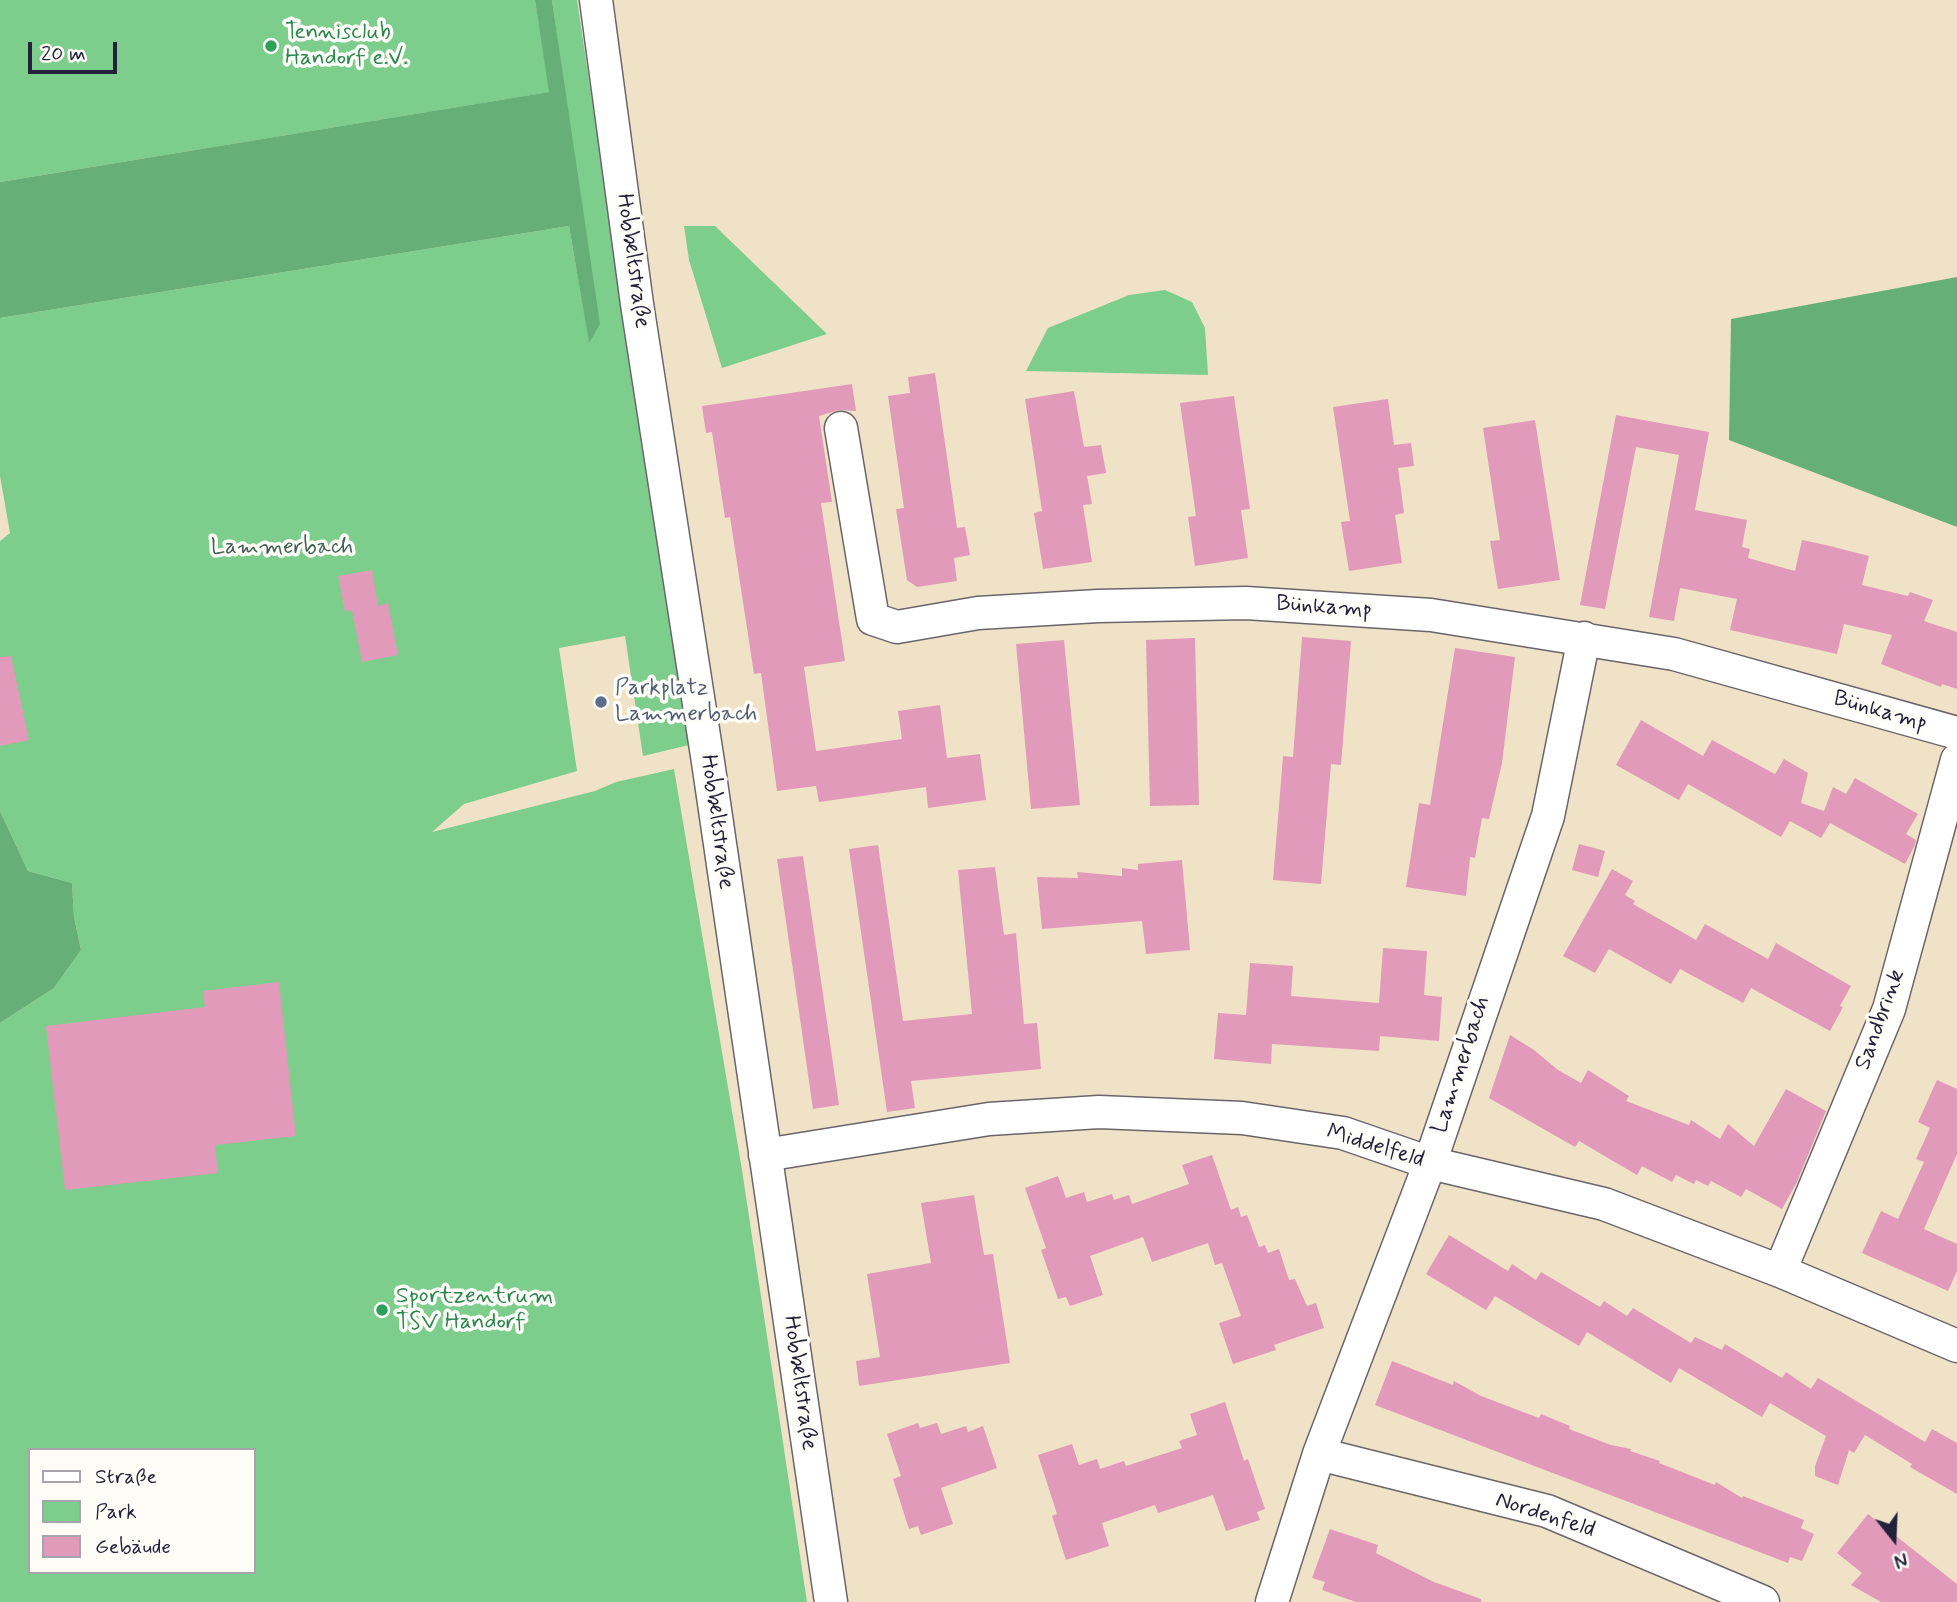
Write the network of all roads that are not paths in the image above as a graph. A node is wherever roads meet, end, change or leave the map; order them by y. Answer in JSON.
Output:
{"nodes":[{"id":1,"x":596,"y":0,"type":"edge"},
{"id":2,"x":841,"y":428,"type":"dead end"},
{"id":3,"x":1584,"y":638,"type":"junction"},
{"id":4,"x":1957,"y":733,"type":"edge"},
{"id":5,"x":1957,"y":760,"type":"edge"},
{"id":6,"x":765,"y":1155,"type":"junction"},
{"id":7,"x":1430,"y":1163,"type":"junction"},
{"id":8,"x":1780,"y":1271,"type":"junction"},
{"id":9,"x":1957,"y":1346,"type":"edge"},
{"id":10,"x":1319,"y":1454,"type":"junction"},
{"id":11,"x":831,"y":1602,"type":"edge"},
{"id":12,"x":1272,"y":1602,"type":"edge"},
{"id":13,"x":1763,"y":1602,"type":"edge"}],
"edges":[{"from":1,"to":6,"type":"street","name":"Hobbeltstraße"},
{"from":2,"to":3,"type":"street","name":"Bünkamp"},
{"from":3,"to":4,"type":"street","name":"Bünkamp"},
{"from":3,"to":7,"type":"street","name":"Lammerbach"},
{"from":5,"to":8,"type":"street","name":"Sandbrink"},
{"from":6,"to":7,"type":"street","name":"Middelfeld"},
{"from":6,"to":11,"type":"street","name":"Hobbeltstraße"},
{"from":7,"to":8,"type":"street","name":"Middelfeld"},
{"from":7,"to":10,"type":"street","name":"Lammerbach"},
{"from":8,"to":9,"type":"street","name":"Middelfeld"},
{"from":10,"to":12,"type":"street","name":"Lammerbach"},
{"from":10,"to":13,"type":"street","name":"Nordenfeld"}]}
